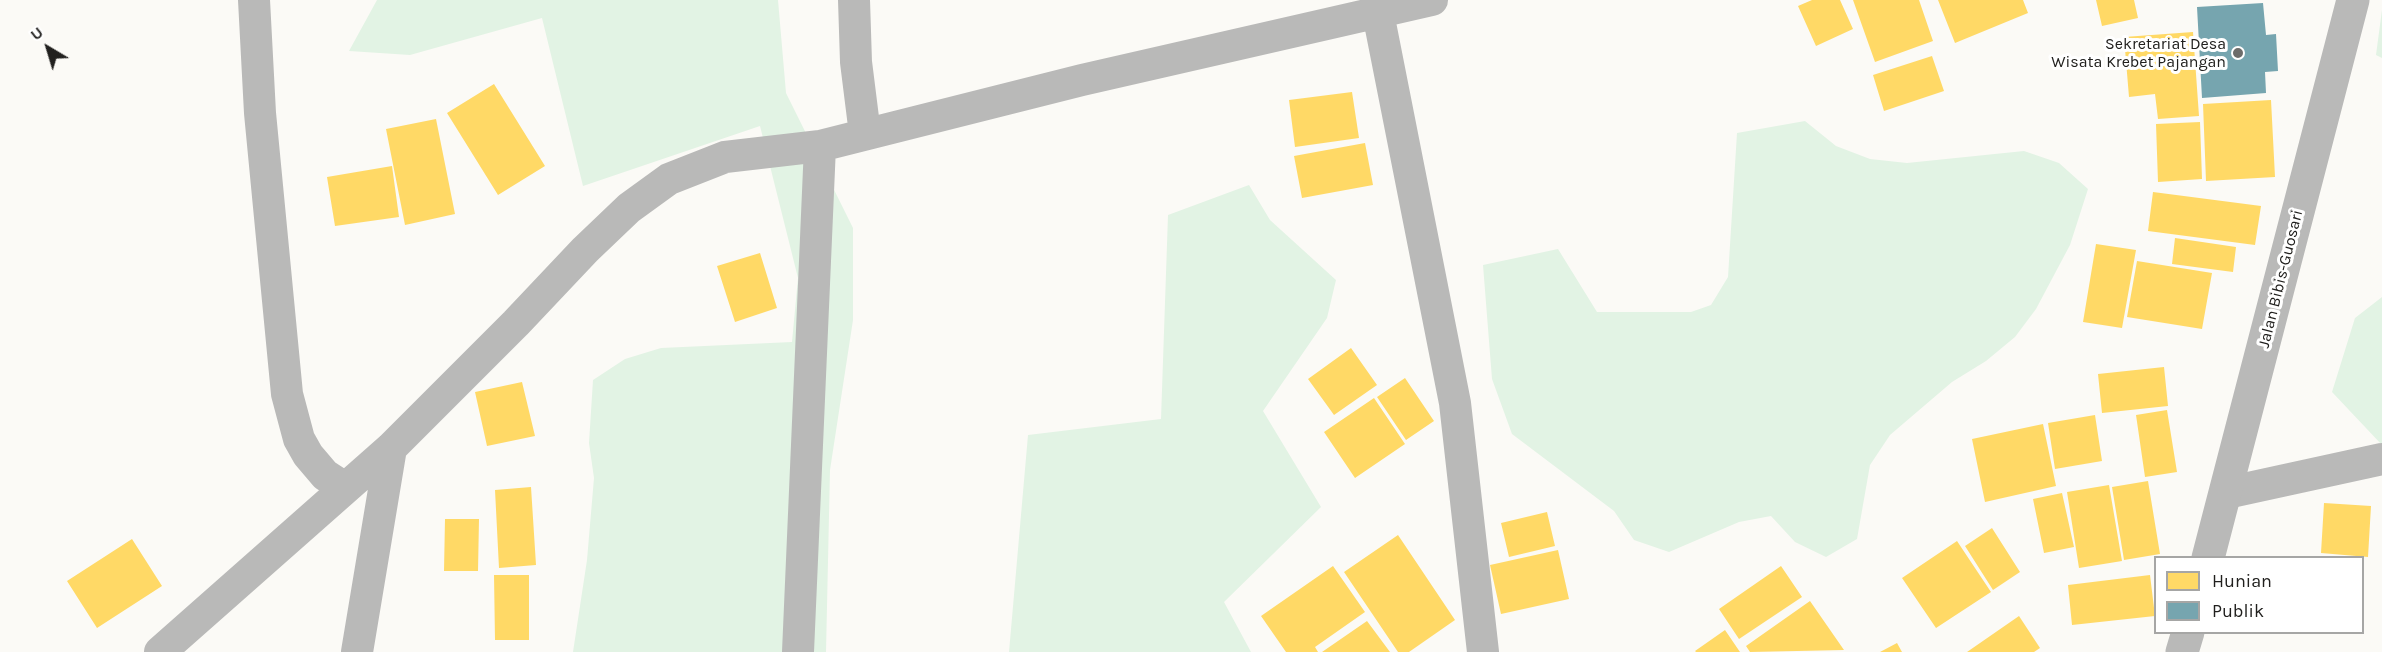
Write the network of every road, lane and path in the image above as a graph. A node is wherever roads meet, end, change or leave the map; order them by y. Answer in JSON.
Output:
{"nodes":[{"id":1,"x":254,"y":0,"type":"edge"},
{"id":2,"x":854,"y":0,"type":"edge"},
{"id":3,"x":1432,"y":0,"type":"edge"},
{"id":4,"x":2353,"y":0,"type":"edge"},
{"id":5,"x":1378,"y":13,"type":"junction"},
{"id":6,"x":865,"y":134,"type":"junction"},
{"id":7,"x":820,"y":146,"type":"junction"},
{"id":8,"x":391,"y":448,"type":"junction"},
{"id":9,"x":2382,"y":459,"type":"edge"},
{"id":10,"x":345,"y":488,"type":"junction"},
{"id":11,"x":2226,"y":494,"type":"junction"},
{"id":12,"x":2209,"y":556,"type":"edge"},
{"id":13,"x":2187,"y":634,"type":"edge"},
{"id":14,"x":160,"y":652,"type":"edge"},
{"id":15,"x":357,"y":652,"type":"edge"},
{"id":16,"x":798,"y":652,"type":"edge"},
{"id":17,"x":1483,"y":652,"type":"edge"},
{"id":18,"x":2182,"y":652,"type":"edge"}],
"edges":[{"from":1,"to":10,"type":"street"},
{"from":2,"to":6,"type":"street"},
{"from":3,"to":5,"type":"street"},
{"from":4,"to":11,"type":"street","name":"Jalan Bibis-Guosari"},
{"from":5,"to":6,"type":"street"},
{"from":5,"to":17,"type":"street"},
{"from":6,"to":7,"type":"street"},
{"from":7,"to":8,"type":"street"},
{"from":7,"to":16,"type":"street"},
{"from":8,"to":10,"type":"street"},
{"from":8,"to":15,"type":"street"},
{"from":9,"to":11,"type":"street"},
{"from":10,"to":14,"type":"street"},
{"from":11,"to":12,"type":"street","name":"Jalan Bibis-Guosari"},
{"from":13,"to":18,"type":"street"}]}
